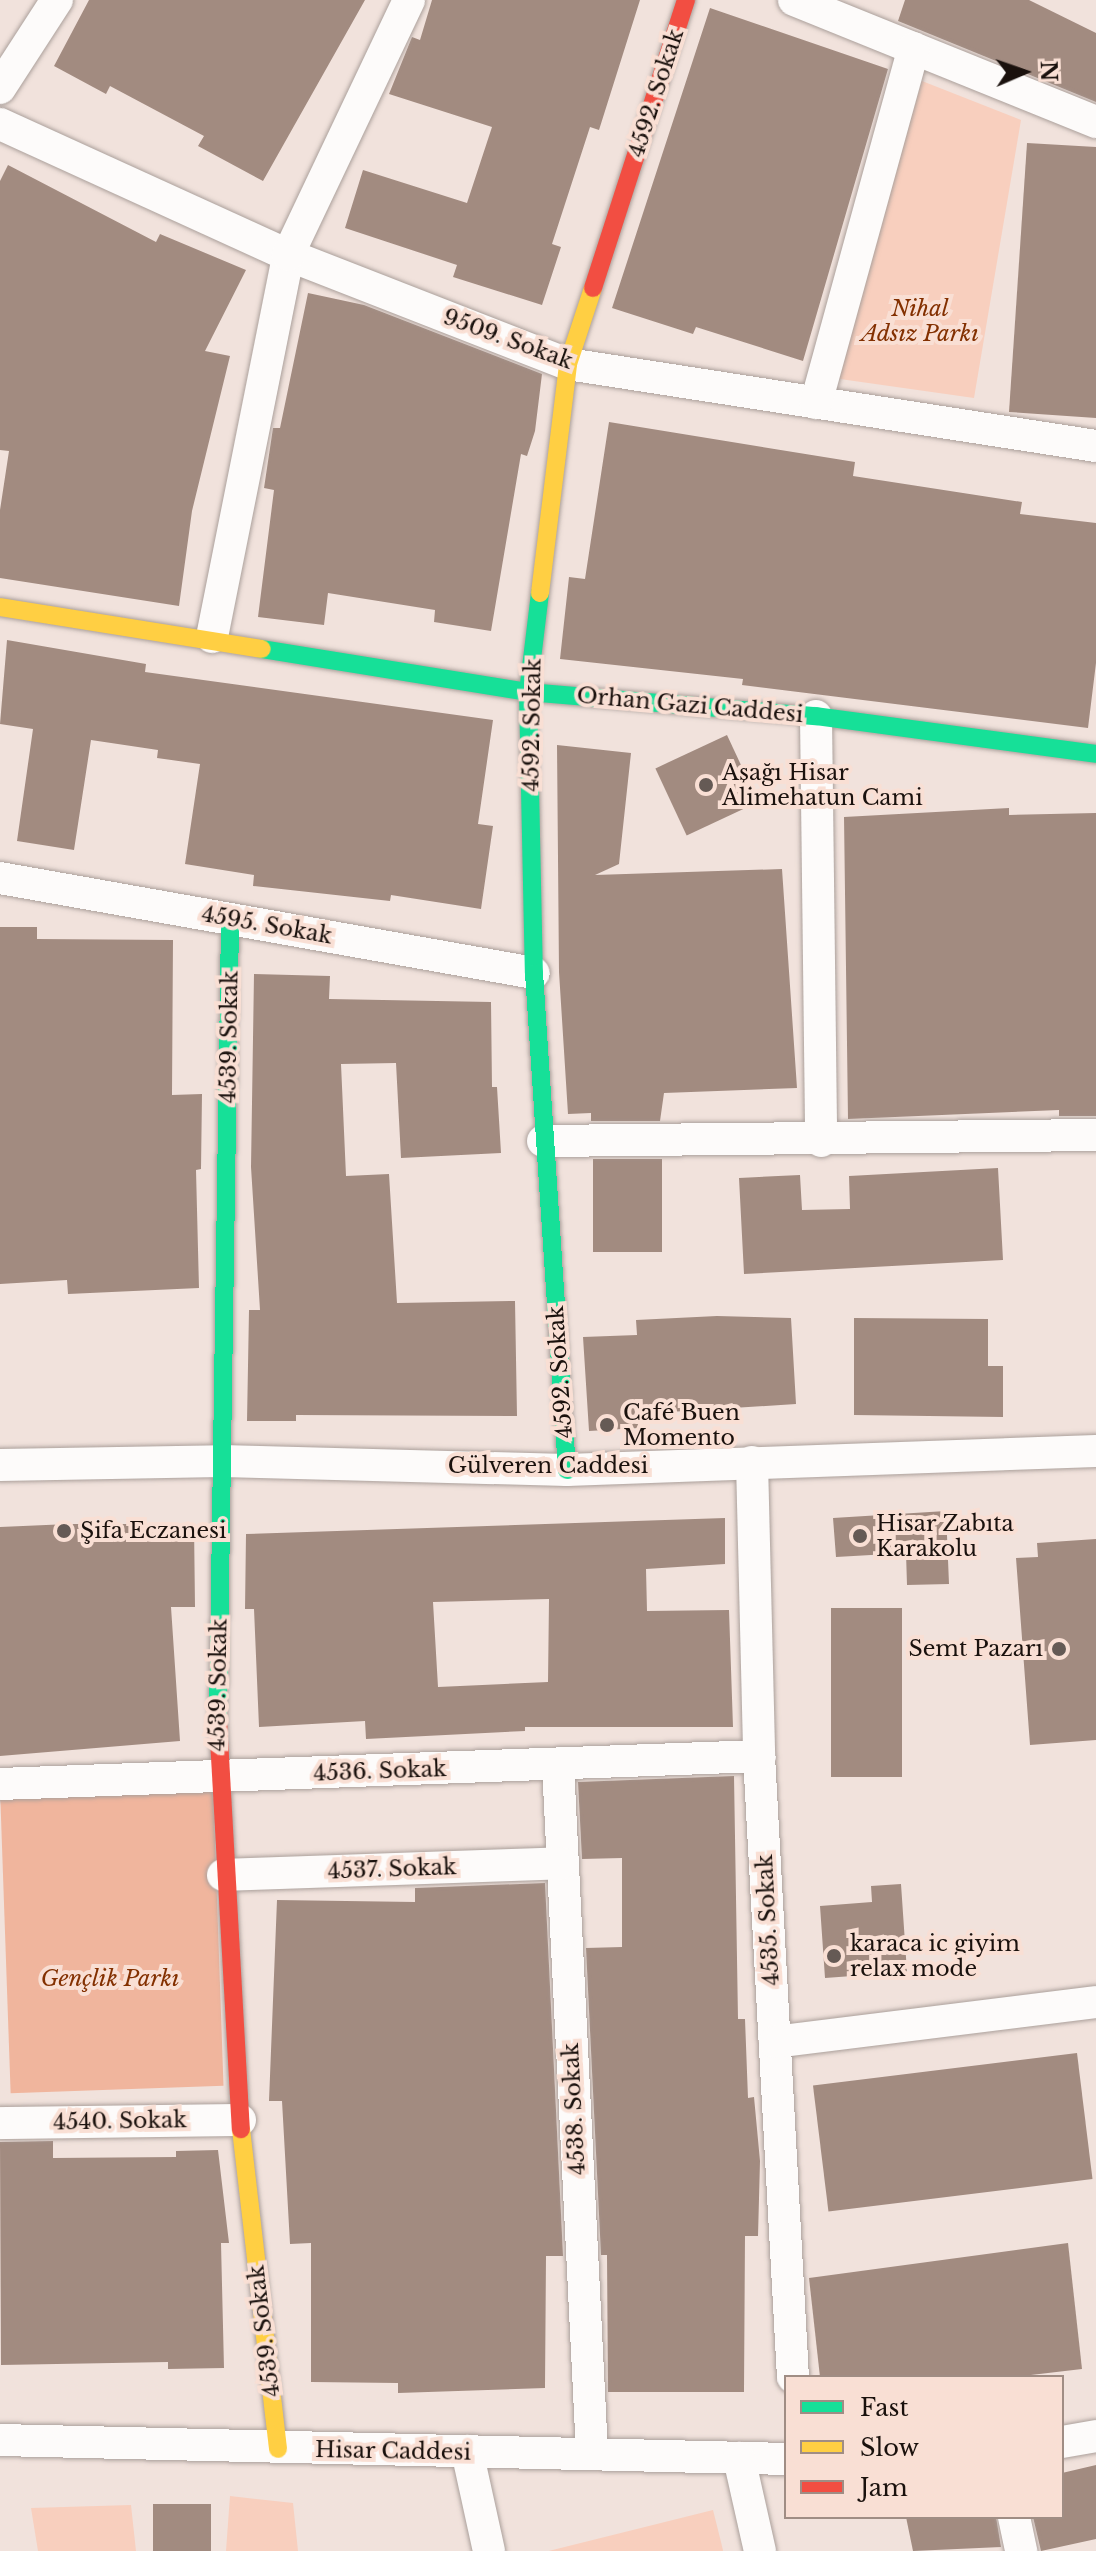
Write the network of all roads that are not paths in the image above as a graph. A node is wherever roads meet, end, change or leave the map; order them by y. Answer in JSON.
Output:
{"nodes":[{"id":1,"x":57,"y":0,"type":"edge"},
{"id":2,"x":409,"y":0,"type":"edge"},
{"id":3,"x":686,"y":0,"type":"edge"},
{"id":4,"x":794,"y":0,"type":"edge"},
{"id":5,"x":914,"y":48,"type":"junction"},
{"id":6,"x":0,"y":88,"type":"edge"},
{"id":7,"x":1096,"y":122,"type":"edge"},
{"id":8,"x":0,"y":124,"type":"edge"},
{"id":9,"x":288,"y":255,"type":"junction"},
{"id":10,"x":568,"y":364,"type":"junction"},
{"id":11,"x":816,"y":403,"type":"junction"},
{"id":12,"x":1096,"y":446,"type":"edge"},
{"id":13,"x":0,"y":607,"type":"edge"},
{"id":14,"x":212,"y":637,"type":"junction"},
{"id":15,"x":528,"y":692,"type":"junction"},
{"id":16,"x":816,"y":716,"type":"junction"},
{"id":17,"x":1096,"y":754,"type":"edge"},
{"id":18,"x":0,"y":878,"type":"edge"},
{"id":19,"x":230,"y":918,"type":"junction"},
{"id":20,"x":534,"y":973,"type":"junction"},
{"id":21,"x":1096,"y":1135,"type":"edge"},
{"id":22,"x":543,"y":1141,"type":"junction"},
{"id":23,"x":821,"y":1141,"type":"junction"},
{"id":24,"x":1096,"y":1451,"type":"edge"},
{"id":25,"x":222,"y":1461,"type":"junction"},
{"id":26,"x":752,"y":1462,"type":"junction"},
{"id":27,"x":0,"y":1465,"type":"edge"},
{"id":28,"x":567,"y":1470,"type":"junction"},
{"id":29,"x":759,"y":1756,"type":"junction"},
{"id":30,"x":558,"y":1765,"type":"junction"},
{"id":31,"x":217,"y":1776,"type":"junction"},
{"id":32,"x":0,"y":1784,"type":"edge"},
{"id":33,"x":561,"y":1863,"type":"junction"},
{"id":34,"x":223,"y":1875,"type":"junction"},
{"id":35,"x":1096,"y":2002,"type":"edge"},
{"id":36,"x":775,"y":2042,"type":"junction"},
{"id":37,"x":240,"y":2120,"type":"junction"},
{"id":38,"x":0,"y":2123,"type":"edge"},
{"id":39,"x":793,"y":2375,"type":"edge"},
{"id":40,"x":1096,"y":2436,"type":"edge"},
{"id":41,"x":0,"y":2440,"type":"edge"},
{"id":42,"x":1064,"y":2442,"type":"edge"},
{"id":43,"x":278,"y":2449,"type":"junction"},
{"id":44,"x":467,"y":2451,"type":"junction"},
{"id":45,"x":592,"y":2454,"type":"junction"},
{"id":46,"x":739,"y":2458,"type":"junction"},
{"id":47,"x":784,"y":2459,"type":"edge"},
{"id":48,"x":1014,"y":2519,"type":"edge"},
{"id":49,"x":489,"y":2551,"type":"edge"},
{"id":50,"x":760,"y":2551,"type":"edge"},
{"id":51,"x":1021,"y":2551,"type":"edge"}],
"edges":[{"from":1,"to":6,"type":"street"},
{"from":2,"to":9,"type":"street"},
{"from":3,"to":10,"type":"street","name":"4592. Sokak"},
{"from":4,"to":5,"type":"street"},
{"from":5,"to":7,"type":"street"},
{"from":5,"to":11,"type":"street"},
{"from":8,"to":9,"type":"street","name":"9509. Sokak"},
{"from":9,"to":10,"type":"street","name":"9509. Sokak"},
{"from":9,"to":14,"type":"street"},
{"from":10,"to":11,"type":"street","name":"9509. Sokak"},
{"from":10,"to":15,"type":"street","name":"4592. Sokak"},
{"from":11,"to":12,"type":"street","name":"9509. Sokak"},
{"from":13,"to":14,"type":"street","name":"Orhan Gazi Caddesi"},
{"from":14,"to":15,"type":"street","name":"Orhan Gazi Caddesi"},
{"from":15,"to":16,"type":"street","name":"Orhan Gazi Caddesi"},
{"from":15,"to":20,"type":"street","name":"4592. Sokak"},
{"from":16,"to":17,"type":"street","name":"Orhan Gazi Caddesi"},
{"from":16,"to":23,"type":"street"},
{"from":18,"to":19,"type":"street","name":"4595. Sokak"},
{"from":19,"to":20,"type":"street","name":"4595. Sokak"},
{"from":19,"to":25,"type":"street","name":"4539. Sokak"},
{"from":20,"to":22,"type":"street","name":"4592. Sokak"},
{"from":21,"to":23,"type":"street"},
{"from":22,"to":23,"type":"street"},
{"from":22,"to":28,"type":"street","name":"4592. Sokak"},
{"from":24,"to":26,"type":"street","name":"Gülveren Caddesi"},
{"from":25,"to":27,"type":"street","name":"Gülveren Caddesi"},
{"from":25,"to":28,"type":"street","name":"Gülveren Caddesi"},
{"from":25,"to":31,"type":"street","name":"4539. Sokak"},
{"from":26,"to":28,"type":"street","name":"Gülveren Caddesi"},
{"from":26,"to":29,"type":"street","name":"4535. Sokak"},
{"from":29,"to":30,"type":"street","name":"4536. Sokak"},
{"from":29,"to":36,"type":"street","name":"4535. Sokak"},
{"from":30,"to":31,"type":"street","name":"4536. Sokak"},
{"from":30,"to":33,"type":"street","name":"4538. Sokak"},
{"from":31,"to":32,"type":"street","name":"4536. Sokak"},
{"from":31,"to":34,"type":"street","name":"4539. Sokak"},
{"from":33,"to":34,"type":"street","name":"4537. Sokak"},
{"from":33,"to":45,"type":"street","name":"4538. Sokak"},
{"from":34,"to":37,"type":"street","name":"4539. Sokak"},
{"from":35,"to":36,"type":"street"},
{"from":36,"to":39,"type":"street","name":"4535. Sokak"},
{"from":37,"to":38,"type":"street","name":"4540. Sokak"},
{"from":37,"to":43,"type":"street","name":"4539. Sokak"},
{"from":40,"to":42,"type":"street"},
{"from":41,"to":43,"type":"street","name":"Hisar Caddesi"},
{"from":43,"to":44,"type":"street","name":"Hisar Caddesi"},
{"from":44,"to":45,"type":"street","name":"Hisar Caddesi"},
{"from":44,"to":49,"type":"street"},
{"from":45,"to":46,"type":"street","name":"Hisar Caddesi"},
{"from":46,"to":47,"type":"street","name":"Hisar Caddesi"},
{"from":46,"to":50,"type":"street"},
{"from":48,"to":51,"type":"street"}]}
